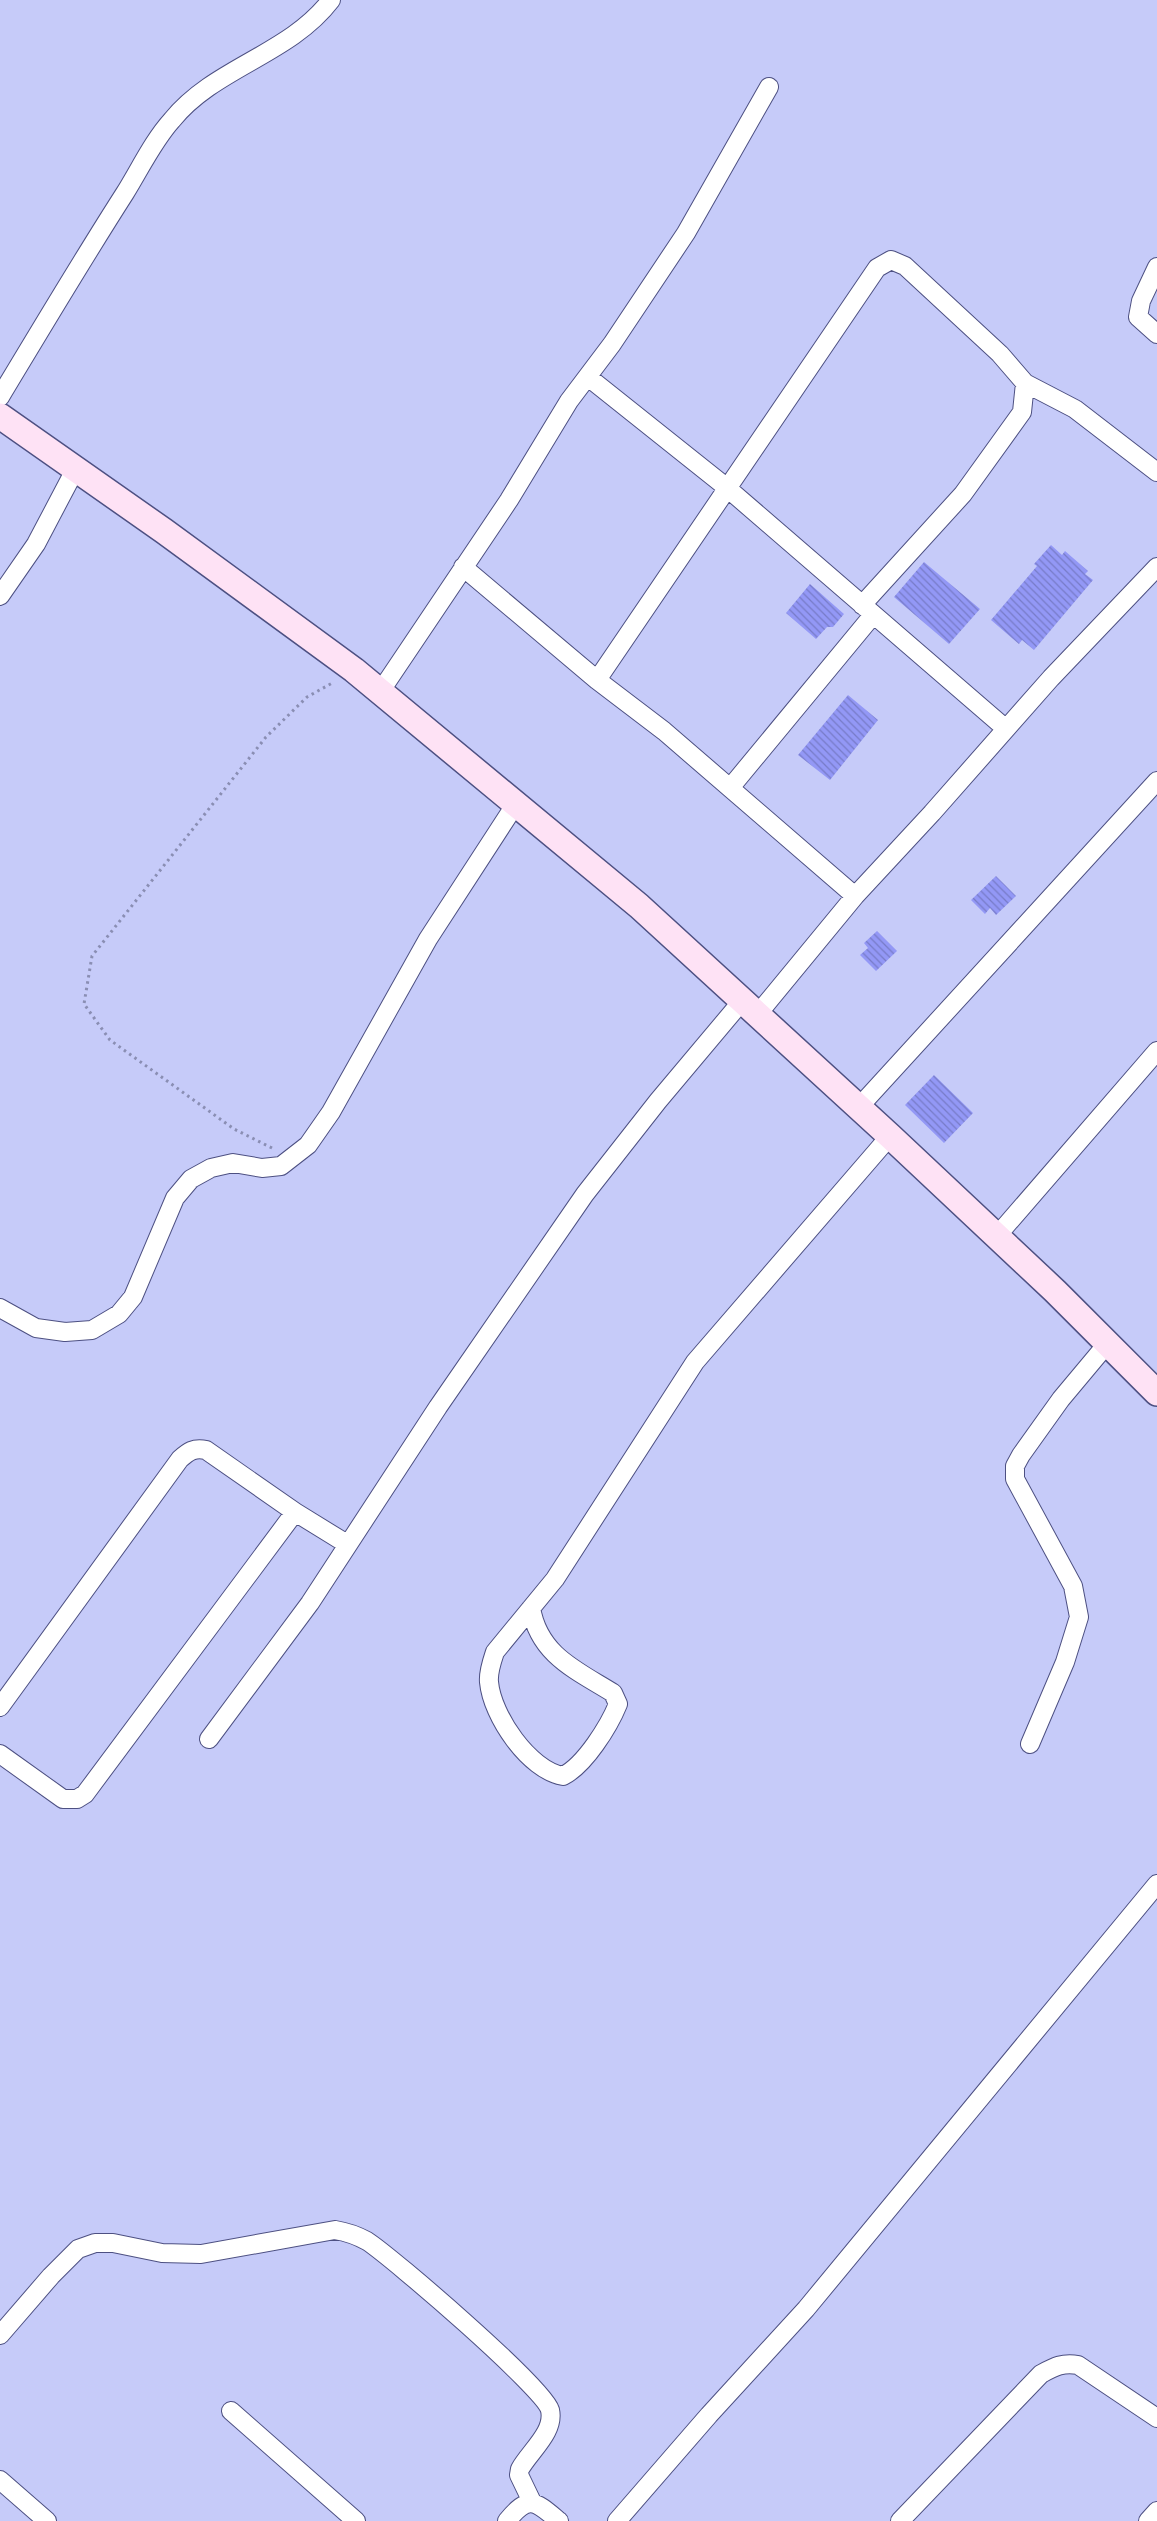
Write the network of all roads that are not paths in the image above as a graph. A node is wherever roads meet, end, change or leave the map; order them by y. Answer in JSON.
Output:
{"nodes":[{"id":1,"x":331,"y":0,"type":"edge"},
{"id":2,"x":769,"y":87,"type":"dead end"},
{"id":3,"x":1157,"y":267,"type":"edge"},
{"id":4,"x":1157,"y":334,"type":"edge"},
{"id":5,"x":588,"y":377,"type":"junction"},
{"id":6,"x":1026,"y":383,"type":"junction"},
{"id":7,"x":0,"y":397,"type":"edge"},
{"id":8,"x":0,"y":416,"type":"edge"},
{"id":9,"x":76,"y":468,"type":"junction"},
{"id":10,"x":1157,"y":472,"type":"edge"},
{"id":11,"x":726,"y":487,"type":"junction"},
{"id":12,"x":463,"y":567,"type":"junction"},
{"id":13,"x":1157,"y":567,"type":"edge"},
{"id":14,"x":0,"y":596,"type":"edge"},
{"id":15,"x":868,"y":610,"type":"junction"},
{"id":16,"x":597,"y":680,"type":"junction"},
{"id":17,"x":380,"y":692,"type":"junction"},
{"id":18,"x":1005,"y":728,"type":"junction"},
{"id":19,"x":1157,"y":781,"type":"edge"},
{"id":20,"x":730,"y":788,"type":"junction"},
{"id":21,"x":517,"y":802,"type":"junction"},
{"id":22,"x":855,"y":896,"type":"junction"},
{"id":23,"x":749,"y":1008,"type":"junction"},
{"id":24,"x":1157,"y":1051,"type":"edge"},
{"id":25,"x":859,"y":1107,"type":"junction"},
{"id":26,"x":890,"y":1136,"type":"junction"},
{"id":27,"x":996,"y":1236,"type":"junction"},
{"id":28,"x":0,"y":1308,"type":"edge"},
{"id":29,"x":1107,"y":1344,"type":"junction"},
{"id":30,"x":1157,"y":1393,"type":"edge"},
{"id":31,"x":295,"y":1512,"type":"junction"},
{"id":32,"x":347,"y":1544,"type":"junction"},
{"id":33,"x":531,"y":1608,"type":"junction"},
{"id":34,"x":0,"y":1707,"type":"edge"},
{"id":35,"x":209,"y":1739,"type":"dead end"},
{"id":36,"x":1030,"y":1744,"type":"dead end"},
{"id":37,"x":0,"y":1754,"type":"edge"},
{"id":38,"x":1157,"y":1884,"type":"edge"},
{"id":39,"x":0,"y":2335,"type":"edge"},
{"id":40,"x":230,"y":2411,"type":"dead end"},
{"id":41,"x":1157,"y":2418,"type":"edge"},
{"id":42,"x":0,"y":2480,"type":"edge"},
{"id":43,"x":532,"y":2502,"type":"junction"},
{"id":44,"x":1157,"y":2512,"type":"edge"},
{"id":45,"x":47,"y":2521,"type":"edge"},
{"id":46,"x":356,"y":2521,"type":"edge"},
{"id":47,"x":507,"y":2521,"type":"edge"},
{"id":48,"x":559,"y":2521,"type":"edge"},
{"id":49,"x":617,"y":2521,"type":"edge"},
{"id":50,"x":900,"y":2521,"type":"edge"},
{"id":51,"x":1148,"y":2521,"type":"edge"}],
"edges":[{"from":1,"to":7,"type":"street"},
{"from":2,"to":5,"type":"street"},
{"from":3,"to":4,"type":"street"},
{"from":5,"to":11,"type":"street"},
{"from":5,"to":12,"type":"street"},
{"from":6,"to":10,"type":"street"},
{"from":6,"to":11,"type":"street"},
{"from":6,"to":15,"type":"street"},
{"from":8,"to":9,"type":"main road"},
{"from":9,"to":14,"type":"street"},
{"from":9,"to":17,"type":"main road"},
{"from":11,"to":15,"type":"street"},
{"from":11,"to":16,"type":"street"},
{"from":12,"to":16,"type":"street"},
{"from":12,"to":17,"type":"street"},
{"from":13,"to":18,"type":"street"},
{"from":15,"to":18,"type":"street"},
{"from":15,"to":20,"type":"street"},
{"from":16,"to":20,"type":"street"},
{"from":17,"to":21,"type":"main road"},
{"from":18,"to":22,"type":"street"},
{"from":19,"to":25,"type":"street"},
{"from":20,"to":22,"type":"street"},
{"from":21,"to":23,"type":"main road"},
{"from":21,"to":28,"type":"street"},
{"from":22,"to":23,"type":"street"},
{"from":23,"to":25,"type":"main road"},
{"from":23,"to":32,"type":"street"},
{"from":24,"to":27,"type":"street"},
{"from":25,"to":26,"type":"main road"},
{"from":26,"to":27,"type":"main road"},
{"from":26,"to":33,"type":"street"},
{"from":27,"to":29,"type":"main road"},
{"from":29,"to":30,"type":"main road"},
{"from":29,"to":36,"type":"street"},
{"from":31,"to":32,"type":"street"},
{"from":31,"to":34,"type":"street"},
{"from":31,"to":37,"type":"street"},
{"from":32,"to":35,"type":"street"},
{"from":33,"to":33,"type":"street"},
{"from":38,"to":49,"type":"street"},
{"from":39,"to":43,"type":"street"},
{"from":40,"to":46,"type":"street"},
{"from":41,"to":50,"type":"street"},
{"from":42,"to":45,"type":"street"},
{"from":43,"to":47,"type":"street"},
{"from":43,"to":48,"type":"street"},
{"from":44,"to":51,"type":"street"}]}
